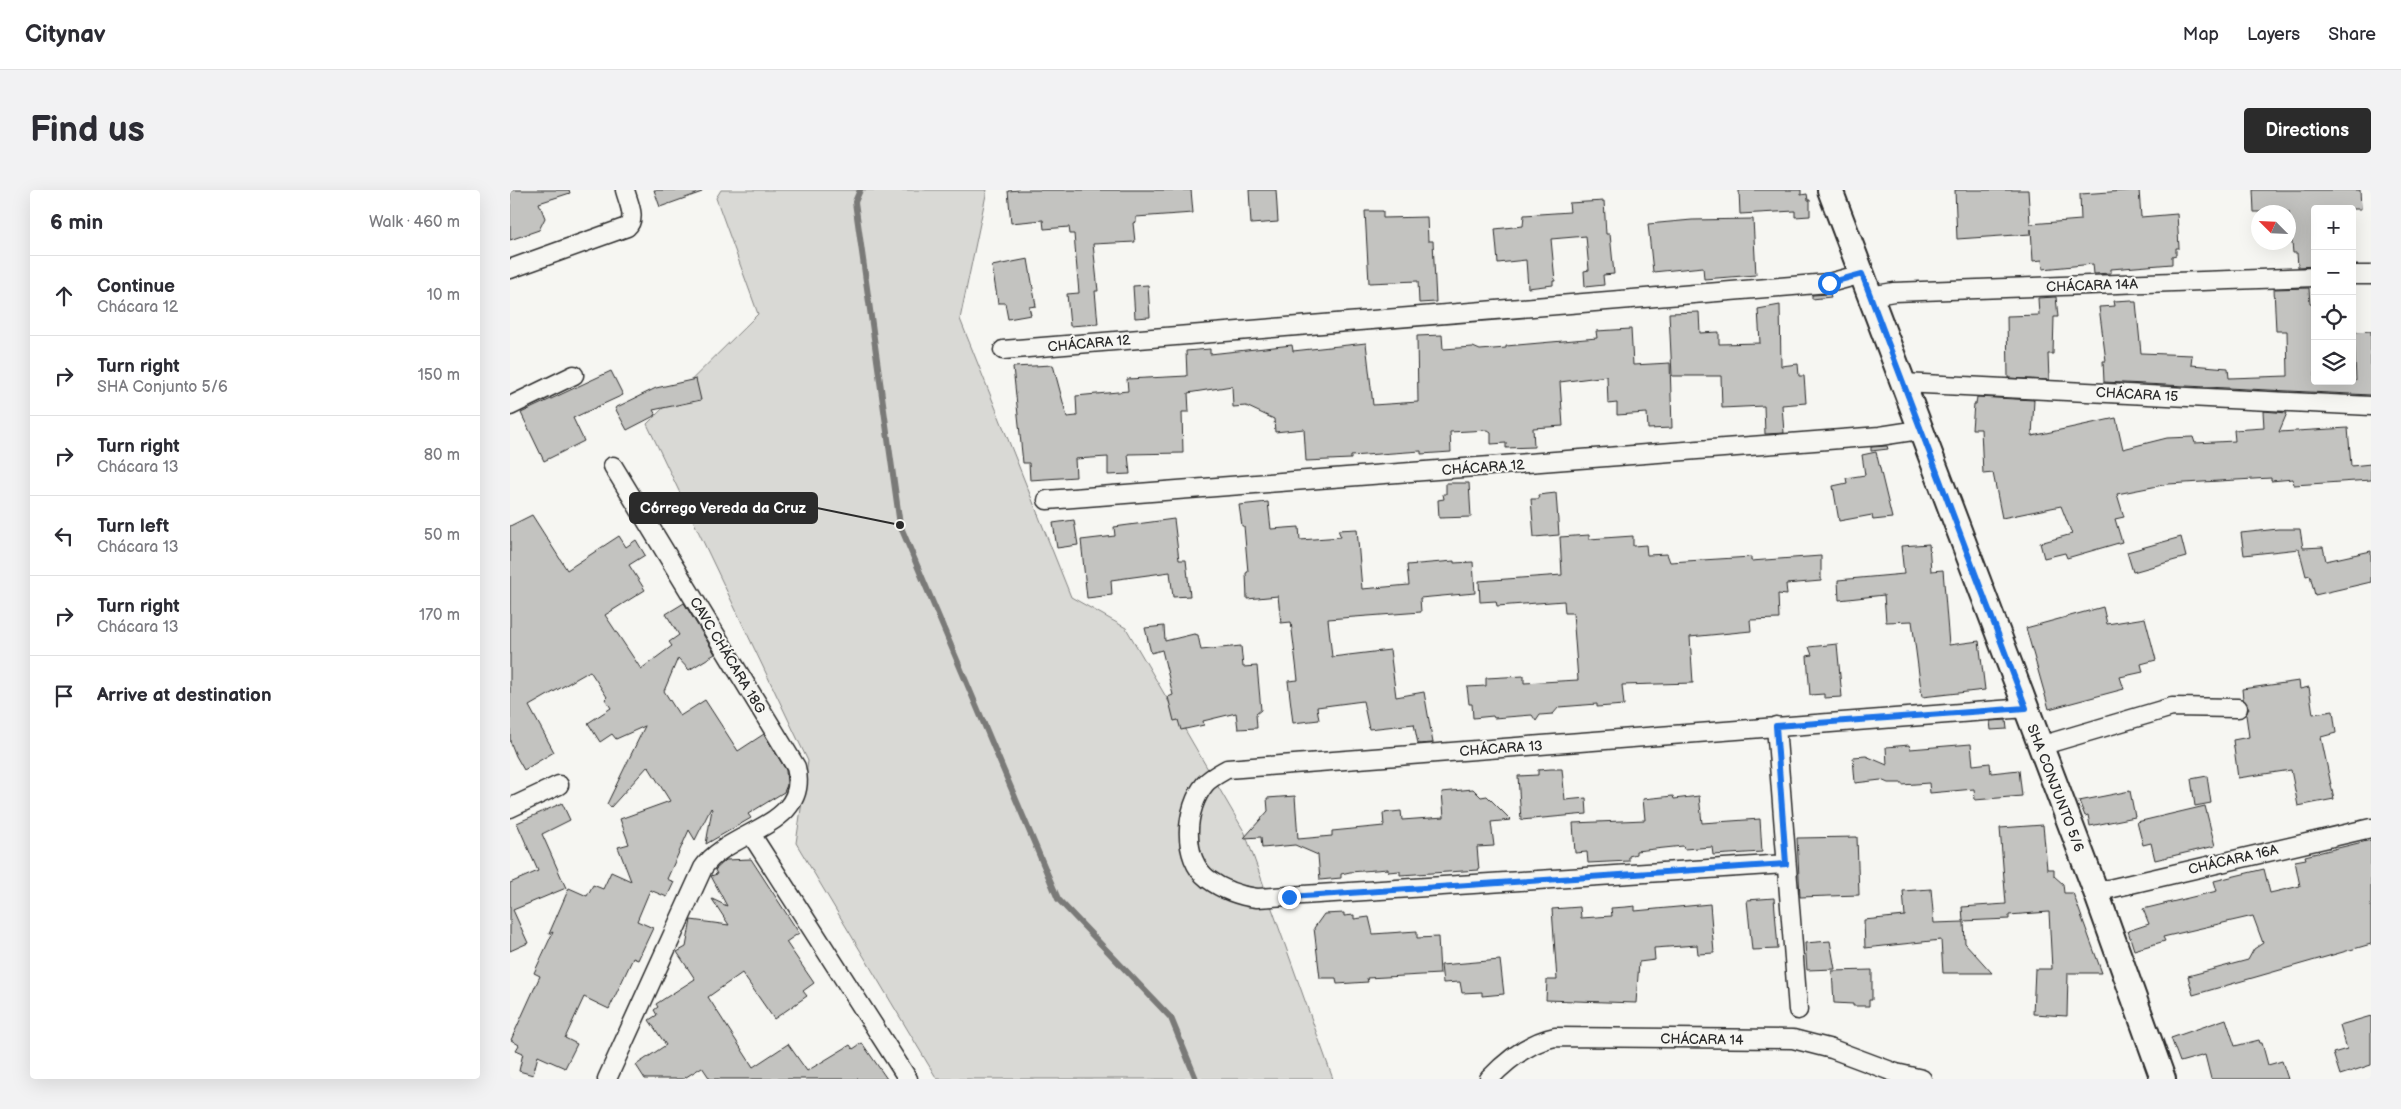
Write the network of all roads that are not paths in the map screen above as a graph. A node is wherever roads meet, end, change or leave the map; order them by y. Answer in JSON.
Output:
{"nodes":[{"id":1,"x":625,"y":190,"type":"edge"},
{"id":2,"x":1830,"y":190,"type":"edge"},
{"id":3,"x":510,"y":269,"type":"edge"},
{"id":4,"x":1862,"y":274,"type":"junction"},
{"id":5,"x":2356,"y":275,"type":"edge"},
{"id":6,"x":2371,"y":275,"type":"edge"},
{"id":7,"x":2311,"y":277,"type":"edge"},
{"id":8,"x":1870,"y":296,"type":"junction"},
{"id":9,"x":1003,"y":350,"type":"dead end"},
{"id":10,"x":574,"y":375,"type":"dead end"},
{"id":11,"x":1903,"y":384,"type":"junction"},
{"id":12,"x":510,"y":406,"type":"edge"},
{"id":13,"x":2371,"y":406,"type":"edge"},
{"id":14,"x":1919,"y":430,"type":"junction"},
{"id":15,"x":613,"y":466,"type":"dead end"},
{"id":16,"x":1047,"y":500,"type":"dead end"},
{"id":17,"x":2026,"y":708,"type":"junction"},
{"id":18,"x":2238,"y":708,"type":"dead end"},
{"id":19,"x":1776,"y":726,"type":"junction"},
{"id":20,"x":2040,"y":746,"type":"junction"},
{"id":21,"x":560,"y":785,"type":"dead end"},
{"id":22,"x":510,"y":808,"type":"edge"},
{"id":23,"x":2371,"y":828,"type":"edge"},
{"id":24,"x":751,"y":834,"type":"junction"},
{"id":25,"x":1786,"y":864,"type":"junction"},
{"id":26,"x":2096,"y":892,"type":"junction"},
{"id":27,"x":1798,"y":1010,"type":"dead end"},
{"id":28,"x":608,"y":1079,"type":"edge"},
{"id":29,"x":908,"y":1079,"type":"edge"},
{"id":30,"x":1490,"y":1079,"type":"edge"},
{"id":31,"x":1922,"y":1079,"type":"edge"},
{"id":32,"x":2163,"y":1079,"type":"edge"}],
"edges":[{"from":1,"to":3,"type":"street"},
{"from":2,"to":4,"type":"street","name":"SHA CONJUNTO 5/6"},
{"from":4,"to":8,"type":"street","name":"SHA CONJUNTO 5/6"},
{"from":4,"to":9,"type":"street","name":"CHÁCARA 12"},
{"from":5,"to":6,"type":"street"},
{"from":7,"to":8,"type":"street","name":"CHÁCARA 14A"},
{"from":8,"to":11,"type":"street","name":"SHA CONJUNTO 5/6"},
{"from":10,"to":12,"type":"street"},
{"from":11,"to":13,"type":"street","name":"CHÁCARA 15"},
{"from":11,"to":14,"type":"street","name":"SHA CONJUNTO 5/6"},
{"from":14,"to":16,"type":"street","name":"CHÁCARA 12"},
{"from":14,"to":17,"type":"street","name":"SHA CONJUNTO 5/6"},
{"from":15,"to":24,"type":"street","name":"CAVC CHÁCARA 18G"},
{"from":17,"to":19,"type":"street","name":"CHÁCARA 13"},
{"from":17,"to":20,"type":"street","name":"SHA CONJUNTO 5/6"},
{"from":18,"to":20,"type":"street"},
{"from":19,"to":25,"type":"street"},
{"from":19,"to":25,"type":"street","name":"CHÁCARA 13"},
{"from":20,"to":26,"type":"street","name":"SHA CONJUNTO 5/6"},
{"from":21,"to":22,"type":"street"},
{"from":23,"to":26,"type":"street","name":"CHÁCARA 16A"},
{"from":24,"to":28,"type":"street","name":"CAVC CHÁCARA 18G"},
{"from":24,"to":29,"type":"street"},
{"from":25,"to":27,"type":"street"},
{"from":26,"to":32,"type":"street","name":"SHA CONJUNTO 5/6"},
{"from":30,"to":31,"type":"street","name":"CHÁCARA 14"}]}
